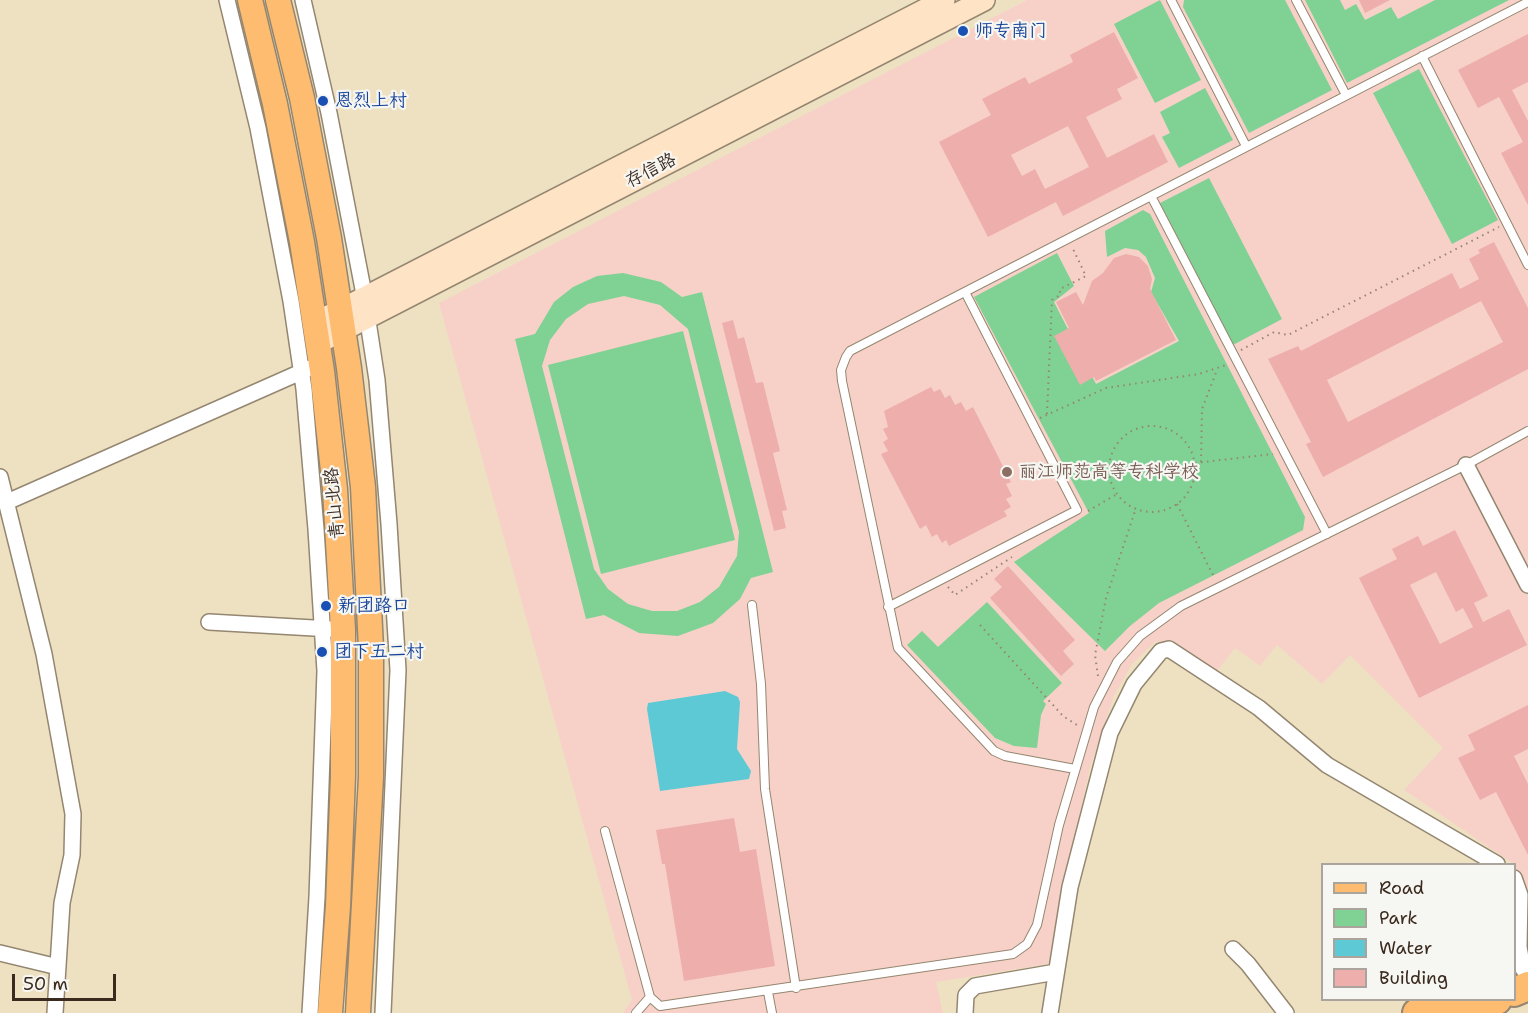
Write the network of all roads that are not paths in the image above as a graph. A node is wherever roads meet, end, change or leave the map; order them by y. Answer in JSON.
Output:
{"nodes":[{"id":1,"x":228,"y":0,"type":"edge"},
{"id":2,"x":250,"y":0,"type":"edge"},
{"id":3,"x":278,"y":0,"type":"edge"},
{"id":4,"x":303,"y":0,"type":"edge"},
{"id":5,"x":944,"y":0,"type":"edge"},
{"id":6,"x":984,"y":0,"type":"edge"},
{"id":7,"x":1171,"y":0,"type":"edge"},
{"id":8,"x":1296,"y":0,"type":"edge"},
{"id":9,"x":1528,"y":2,"type":"edge"},
{"id":10,"x":1422,"y":56,"type":"junction"},
{"id":11,"x":1346,"y":95,"type":"junction"},
{"id":12,"x":1246,"y":147,"type":"junction"},
{"id":13,"x":1151,"y":196,"type":"junction"},
{"id":14,"x":1528,"y":265,"type":"edge"},
{"id":15,"x":965,"y":292,"type":"junction"},
{"id":16,"x":365,"y":308,"type":"junction"},
{"id":17,"x":342,"y":320,"type":"junction"},
{"id":18,"x":314,"y":350,"type":"junction"},
{"id":19,"x":1528,"y":431,"type":"edge"},
{"id":20,"x":1466,"y":465,"type":"junction"},
{"id":21,"x":0,"y":477,"type":"edge"},
{"id":22,"x":7,"y":502,"type":"junction"},
{"id":23,"x":1327,"y":534,"type":"junction"},
{"id":24,"x":1528,"y":585,"type":"edge"},
{"id":25,"x":752,"y":605,"type":"dead end"},
{"id":26,"x":888,"y":607,"type":"junction"},
{"id":27,"x":209,"y":622,"type":"dead end"},
{"id":28,"x":333,"y":629,"type":"junction"},
{"id":29,"x":1075,"y":769,"type":"junction"},
{"id":30,"x":604,"y":831,"type":"dead end"},
{"id":31,"x":1495,"y":863,"type":"edge"},
{"id":32,"x":1516,"y":881,"type":"edge"},
{"id":33,"x":1233,"y":949,"type":"dead end"},
{"id":34,"x":0,"y":953,"type":"edge"},
{"id":35,"x":58,"y":967,"type":"junction"},
{"id":36,"x":1056,"y":972,"type":"junction"},
{"id":37,"x":1522,"y":977,"type":"edge"},
{"id":38,"x":796,"y":988,"type":"junction"},
{"id":39,"x":768,"y":992,"type":"junction"},
{"id":40,"x":650,"y":998,"type":"junction"},
{"id":41,"x":1445,"y":1001,"type":"edge"},
{"id":42,"x":1492,"y":1001,"type":"edge"},
{"id":43,"x":55,"y":1013,"type":"edge"},
{"id":44,"x":310,"y":1013,"type":"edge"},
{"id":45,"x":330,"y":1013,"type":"edge"},
{"id":46,"x":358,"y":1013,"type":"edge"},
{"id":47,"x":383,"y":1013,"type":"edge"},
{"id":48,"x":636,"y":1013,"type":"edge"},
{"id":49,"x":772,"y":1013,"type":"edge"},
{"id":50,"x":965,"y":1013,"type":"edge"},
{"id":51,"x":1050,"y":1013,"type":"edge"},
{"id":52,"x":1286,"y":1013,"type":"edge"},
{"id":53,"x":1417,"y":1013,"type":"edge"},
{"id":54,"x":1464,"y":1013,"type":"edge"}],
"edges":[{"from":1,"to":18,"type":"street"},
{"from":2,"to":18,"type":"main road","name":"青山北路"},
{"from":3,"to":17,"type":"main road","name":"青山北路"},
{"from":4,"to":16,"type":"street"},
{"from":5,"to":16,"type":"street","name":"存信路"},
{"from":6,"to":16,"type":"street","name":"存信路"},
{"from":7,"to":12,"type":"lane"},
{"from":8,"to":11,"type":"lane"},
{"from":9,"to":10,"type":"lane"},
{"from":10,"to":11,"type":"lane"},
{"from":10,"to":14,"type":"lane"},
{"from":11,"to":12,"type":"lane"},
{"from":12,"to":13,"type":"lane"},
{"from":13,"to":15,"type":"lane"},
{"from":13,"to":23,"type":"lane"},
{"from":15,"to":26,"type":"lane"},
{"from":15,"to":26,"type":"lane"},
{"from":16,"to":17,"type":"street","name":"存信路"},
{"from":16,"to":47,"type":"street"},
{"from":17,"to":18,"type":"street","name":"存信路"},
{"from":17,"to":46,"type":"main road","name":"青山北路"},
{"from":18,"to":22,"type":"street"},
{"from":18,"to":28,"type":"main road","name":"青山北路"},
{"from":19,"to":20,"type":"lane"},
{"from":20,"to":23,"type":"lane"},
{"from":20,"to":24,"type":"street"},
{"from":21,"to":22,"type":"street"},
{"from":22,"to":35,"type":"street"},
{"from":23,"to":29,"type":"lane"},
{"from":25,"to":38,"type":"lane"},
{"from":26,"to":29,"type":"lane"},
{"from":27,"to":28,"type":"street"},
{"from":28,"to":44,"type":"street"},
{"from":28,"to":45,"type":"main road","name":"青山北路"},
{"from":29,"to":38,"type":"lane"},
{"from":30,"to":40,"type":"lane"},
{"from":31,"to":36,"type":"street"},
{"from":32,"to":37,"type":"street"},
{"from":33,"to":52,"type":"street"},
{"from":34,"to":35,"type":"street"},
{"from":35,"to":43,"type":"street"},
{"from":36,"to":50,"type":"street"},
{"from":36,"to":51,"type":"street"},
{"from":38,"to":39,"type":"lane"},
{"from":39,"to":40,"type":"lane"},
{"from":39,"to":49,"type":"lane"},
{"from":40,"to":48,"type":"lane"},
{"from":41,"to":53,"type":"highway"},
{"from":42,"to":54,"type":"highway"}]}
